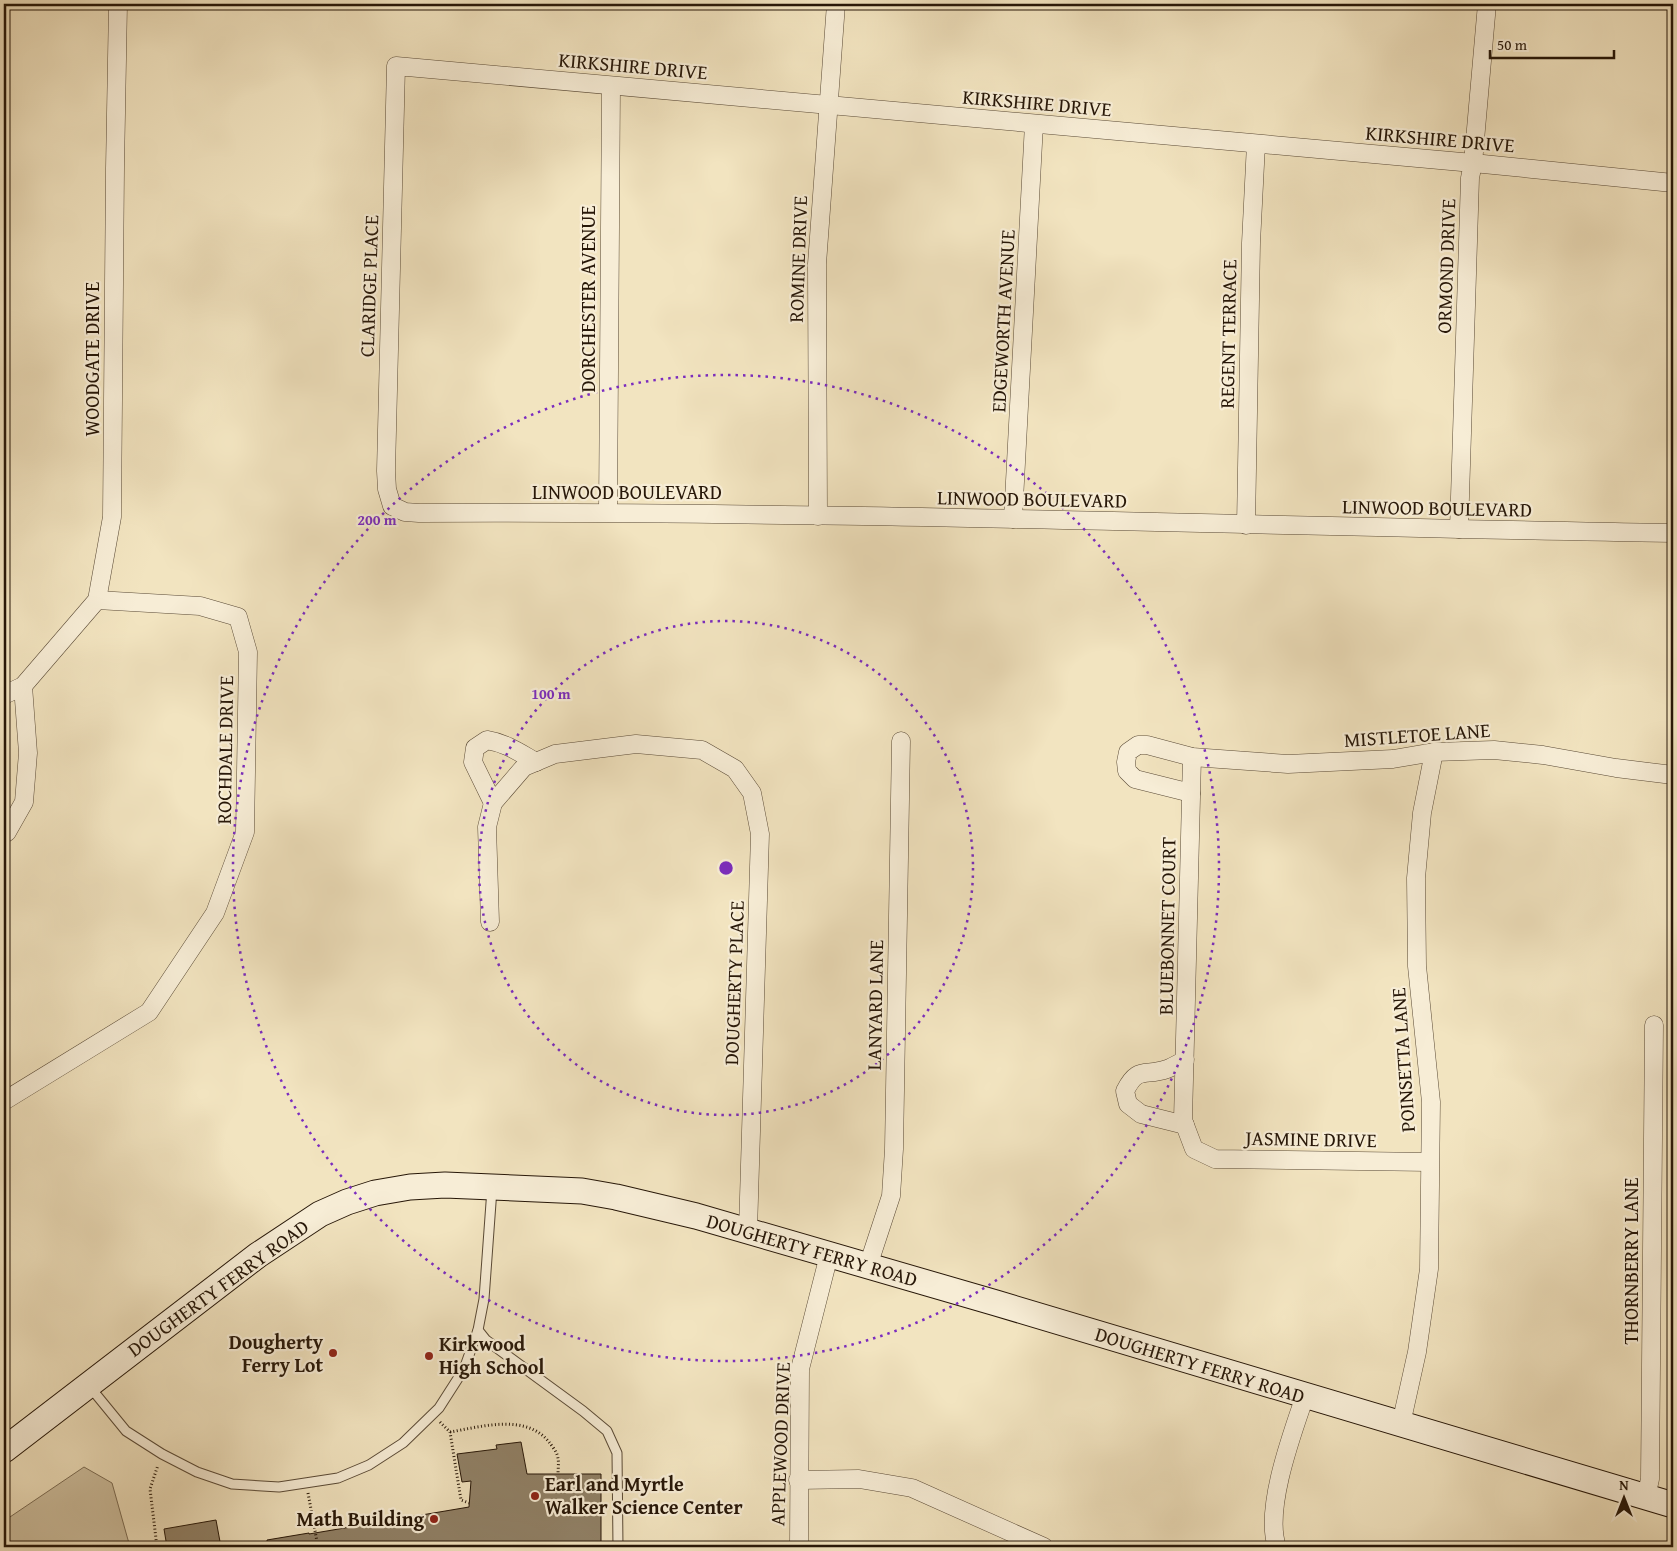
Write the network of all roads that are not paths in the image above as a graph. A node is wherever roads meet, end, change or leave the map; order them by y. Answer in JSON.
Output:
{"nodes":[{"id":1,"x":118,"y":4,"type":"edge"},
{"id":2,"x":836,"y":4,"type":"edge"},
{"id":3,"x":1487,"y":4,"type":"edge"},
{"id":4,"x":396,"y":66,"type":"joint"},
{"id":5,"x":611,"y":86,"type":"junction"},
{"id":6,"x":828,"y":105,"type":"junction"},
{"id":7,"x":1034,"y":124,"type":"junction"},
{"id":8,"x":1256,"y":144,"type":"junction"},
{"id":9,"x":1473,"y":163,"type":"junction"},
{"id":10,"x":1673,"y":184,"type":"edge"},
{"id":11,"x":392,"y":506,"type":"joint"},
{"id":12,"x":608,"y":512,"type":"junction"},
{"id":13,"x":818,"y":516,"type":"junction"},
{"id":14,"x":1013,"y":519,"type":"junction"},
{"id":15,"x":1246,"y":525,"type":"junction"},
{"id":16,"x":1458,"y":530,"type":"junction"},
{"id":17,"x":1673,"y":533,"type":"edge"},
{"id":18,"x":96,"y":600,"type":"junction"},
{"id":19,"x":24,"y":686,"type":"junction"},
{"id":20,"x":4,"y":695,"type":"edge"},
{"id":21,"x":901,"y":741,"type":"dead end"},
{"id":22,"x":1434,"y":752,"type":"junction"},
{"id":23,"x":1192,"y":757,"type":"junction"},
{"id":24,"x":536,"y":762,"type":"junction"},
{"id":25,"x":1673,"y":775,"type":"edge"},
{"id":26,"x":1191,"y":792,"type":"junction"},
{"id":27,"x":493,"y":803,"type":"junction"},
{"id":28,"x":4,"y":834,"type":"edge"},
{"id":29,"x":490,"y":922,"type":"dead end"},
{"id":30,"x":1654,"y":1025,"type":"dead end"},
{"id":31,"x":1185,"y":1060,"type":"junction"},
{"id":32,"x":4,"y":1101,"type":"edge"},
{"id":33,"x":1185,"y":1125,"type":"junction"},
{"id":34,"x":1194,"y":1149,"type":"joint"},
{"id":35,"x":1429,"y":1162,"type":"junction"},
{"id":36,"x":493,"y":1186,"type":"junction"},
{"id":37,"x":748,"y":1231,"type":"junction"},
{"id":38,"x":829,"y":1255,"type":"junction"},
{"id":39,"x":868,"y":1266,"type":"junction"},
{"id":40,"x":478,"y":1330,"type":"junction"},
{"id":41,"x":88,"y":1384,"type":"junction"},
{"id":42,"x":1305,"y":1396,"type":"junction"},
{"id":43,"x":1401,"y":1424,"type":"junction"},
{"id":44,"x":4,"y":1450,"type":"edge"},
{"id":45,"x":798,"y":1480,"type":"junction"},
{"id":46,"x":1646,"y":1497,"type":"junction"},
{"id":47,"x":1673,"y":1505,"type":"edge"},
{"id":48,"x":618,"y":1547,"type":"edge"},
{"id":49,"x":799,"y":1547,"type":"edge"},
{"id":50,"x":1044,"y":1547,"type":"edge"},
{"id":51,"x":1277,"y":1547,"type":"edge"}],
"edges":[{"from":1,"to":18,"type":"street","name":"WOODGATE DRIVE"},
{"from":2,"to":6,"type":"street","name":"ROMINE DRIVE"},
{"from":3,"to":9,"type":"street","name":"ORMOND DRIVE"},
{"from":4,"to":5,"type":"street","name":"KIRKSHIRE DRIVE"},
{"from":4,"to":11,"type":"street","name":"CLARIDGE PLACE"},
{"from":5,"to":6,"type":"street","name":"KIRKSHIRE DRIVE"},
{"from":5,"to":12,"type":"street","name":"DORCHESTER AVENUE"},
{"from":6,"to":7,"type":"street","name":"KIRKSHIRE DRIVE"},
{"from":6,"to":13,"type":"street","name":"ROMINE DRIVE"},
{"from":7,"to":8,"type":"street","name":"KIRKSHIRE DRIVE"},
{"from":7,"to":14,"type":"street","name":"EDGEWORTH AVENUE"},
{"from":8,"to":9,"type":"street","name":"KIRKSHIRE DRIVE"},
{"from":8,"to":15,"type":"street","name":"REGENT TERRACE"},
{"from":9,"to":10,"type":"street","name":"KIRKSHIRE DRIVE"},
{"from":9,"to":16,"type":"street","name":"ORMOND DRIVE"},
{"from":11,"to":12,"type":"street","name":"LINWOOD BOULEVARD"},
{"from":12,"to":13,"type":"street","name":"LINWOOD BOULEVARD"},
{"from":13,"to":14,"type":"street","name":"LINWOOD BOULEVARD"},
{"from":14,"to":15,"type":"street","name":"LINWOOD BOULEVARD"},
{"from":15,"to":16,"type":"street","name":"LINWOOD BOULEVARD"},
{"from":16,"to":17,"type":"street","name":"LINWOOD BOULEVARD"},
{"from":18,"to":19,"type":"street","name":"WOODGATE DRIVE"},
{"from":18,"to":32,"type":"street","name":"ROCHDALE DRIVE"},
{"from":19,"to":20,"type":"street"},
{"from":19,"to":28,"type":"street"},
{"from":21,"to":39,"type":"street","name":"LANYARD LANE"},
{"from":22,"to":23,"type":"street","name":"MISTLETOE LANE"},
{"from":22,"to":25,"type":"street","name":"MISTLETOE LANE"},
{"from":22,"to":35,"type":"street","name":"POINSETTA LANE"},
{"from":23,"to":26,"type":"street","name":"BLUEBONNET COURT"},
{"from":23,"to":26,"type":"street"},
{"from":24,"to":27,"type":"street","name":"DOUGHERTY PLACE"},
{"from":24,"to":27,"type":"street"},
{"from":24,"to":37,"type":"street","name":"DOUGHERTY PLACE"},
{"from":26,"to":31,"type":"street","name":"BLUEBONNET COURT"},
{"from":27,"to":29,"type":"street","name":"DOUGHERTY PLACE"},
{"from":30,"to":46,"type":"street","name":"THORNBERRY LANE"},
{"from":31,"to":33,"type":"street","name":"BLUEBONNET COURT"},
{"from":31,"to":33,"type":"street"},
{"from":33,"to":34,"type":"street","name":"BLUEBONNET COURT"},
{"from":34,"to":35,"type":"street","name":"JASMINE DRIVE"},
{"from":35,"to":43,"type":"street","name":"POINSETTA LANE"},
{"from":36,"to":37,"type":"main road","name":"DOUGHERTY FERRY ROAD"},
{"from":36,"to":40,"type":"lane"},
{"from":36,"to":41,"type":"main road","name":"DOUGHERTY FERRY ROAD"},
{"from":37,"to":38,"type":"main road","name":"DOUGHERTY FERRY ROAD"},
{"from":38,"to":39,"type":"main road","name":"DOUGHERTY FERRY ROAD"},
{"from":38,"to":45,"type":"street","name":"APPLEWOOD DRIVE"},
{"from":39,"to":42,"type":"main road","name":"DOUGHERTY FERRY ROAD"},
{"from":40,"to":41,"type":"lane"},
{"from":40,"to":48,"type":"lane"},
{"from":41,"to":44,"type":"main road","name":"DOUGHERTY FERRY ROAD"},
{"from":42,"to":43,"type":"main road","name":"DOUGHERTY FERRY ROAD"},
{"from":42,"to":51,"type":"street"},
{"from":43,"to":46,"type":"main road","name":"DOUGHERTY FERRY ROAD"},
{"from":45,"to":49,"type":"street","name":"APPLEWOOD DRIVE"},
{"from":45,"to":50,"type":"street"},
{"from":46,"to":47,"type":"main road","name":"DOUGHERTY FERRY ROAD"}]}
